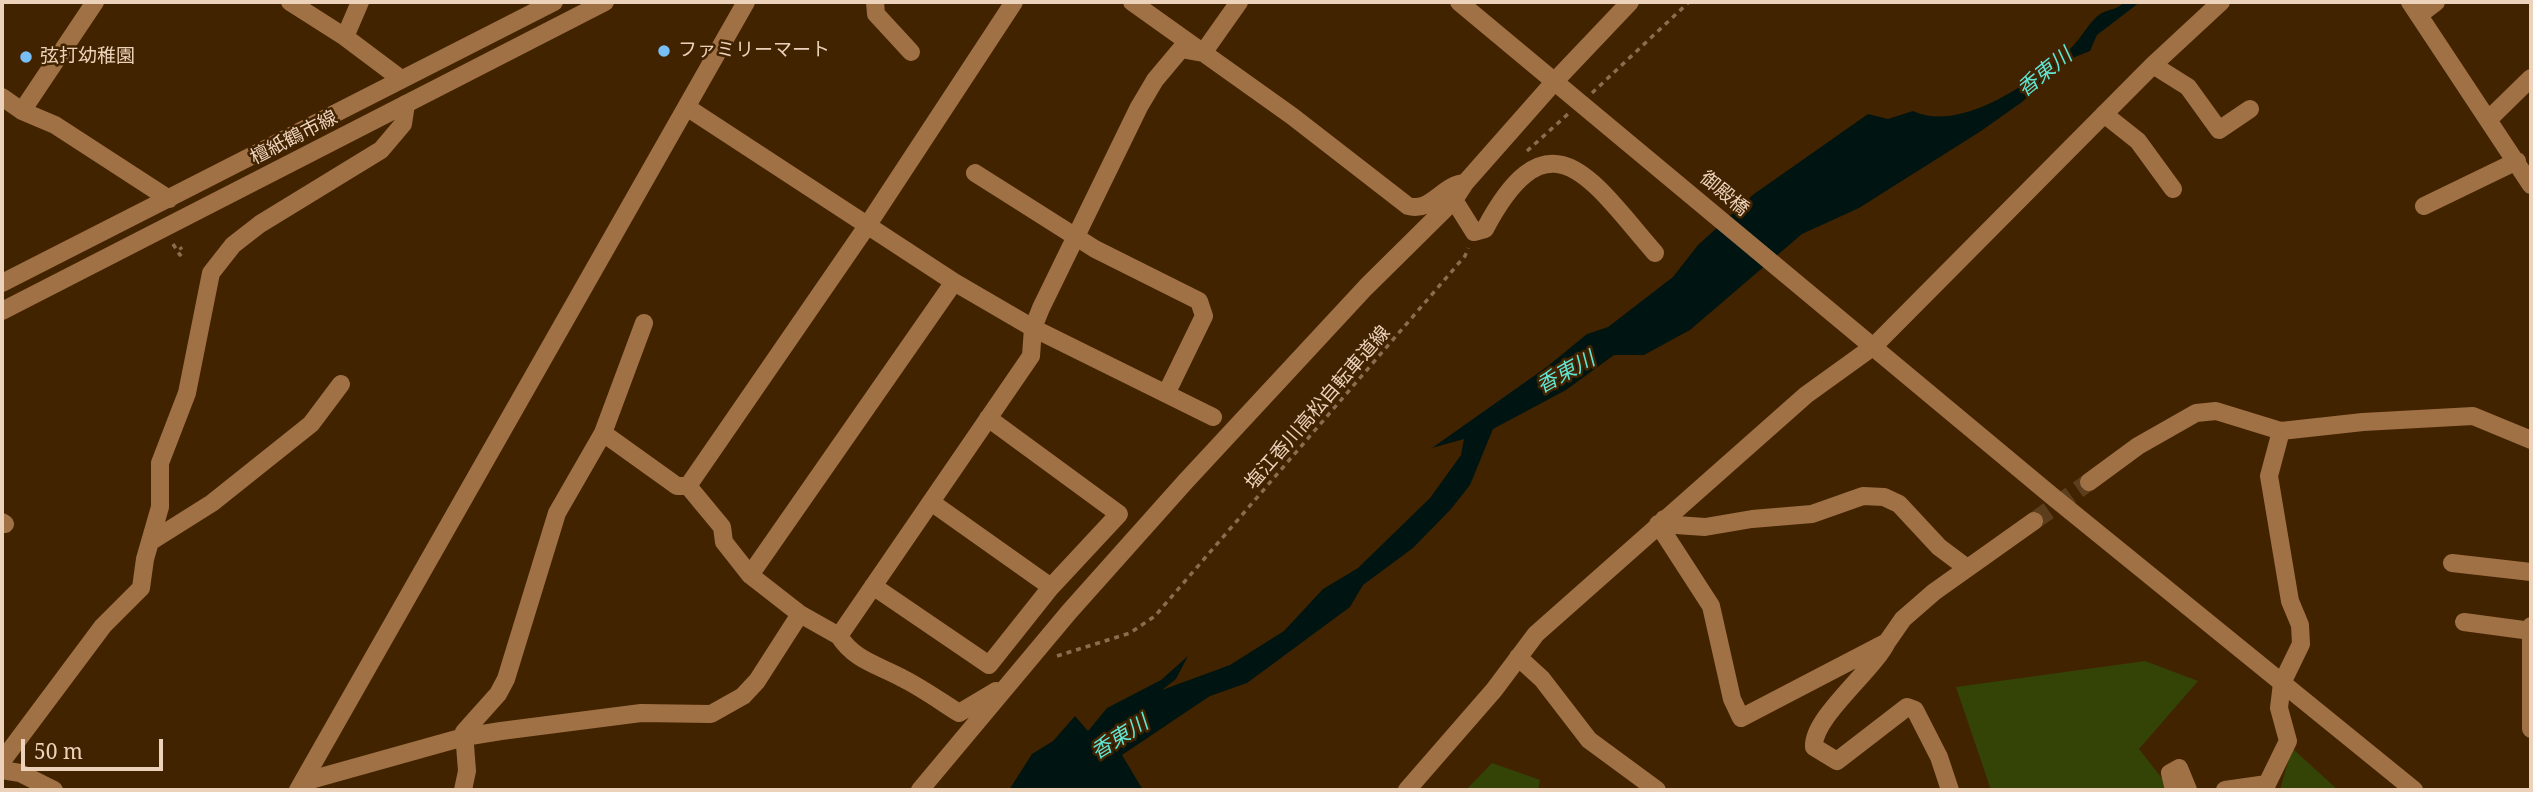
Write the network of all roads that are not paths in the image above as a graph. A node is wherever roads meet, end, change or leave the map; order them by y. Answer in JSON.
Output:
{"nodes":[{"id":1,"x":95,"y":2,"type":"edge"},
{"id":2,"x":290,"y":2,"type":"edge"},
{"id":3,"x":360,"y":2,"type":"edge"},
{"id":4,"x":554,"y":2,"type":"edge"},
{"id":5,"x":605,"y":2,"type":"edge"},
{"id":6,"x":746,"y":2,"type":"edge"},
{"id":7,"x":875,"y":2,"type":"edge"},
{"id":8,"x":1014,"y":2,"type":"edge"},
{"id":9,"x":1132,"y":2,"type":"edge"},
{"id":10,"x":1239,"y":2,"type":"edge"},
{"id":11,"x":1460,"y":2,"type":"edge"},
{"id":12,"x":1630,"y":2,"type":"edge"},
{"id":13,"x":2221,"y":2,"type":"edge"},
{"id":14,"x":2436,"y":2,"type":"edge"},
{"id":15,"x":2415,"y":8,"type":"edge"},
{"id":16,"x":345,"y":37,"type":"junction"},
{"id":17,"x":911,"y":52,"type":"dead end"},
{"id":18,"x":1203,"y":53,"type":"junction"},
{"id":19,"x":2153,"y":65,"type":"junction"},
{"id":20,"x":2531,"y":78,"type":"edge"},
{"id":21,"x":401,"y":79,"type":"junction"},
{"id":22,"x":1557,"y":82,"type":"junction"},
{"id":23,"x":2,"y":97,"type":"edge"},
{"id":24,"x":406,"y":104,"type":"junction"},
{"id":25,"x":688,"y":108,"type":"junction"},
{"id":26,"x":2250,"y":109,"type":"dead end"},
{"id":27,"x":22,"y":111,"type":"junction"},
{"id":28,"x":2104,"y":114,"type":"junction"},
{"id":29,"x":2489,"y":119,"type":"junction"},
{"id":30,"x":2526,"y":169,"type":"edge"},
{"id":31,"x":975,"y":173,"type":"dead end"},
{"id":32,"x":1465,"y":183,"type":"junction"},
{"id":33,"x":2173,"y":189,"type":"dead end"},
{"id":34,"x":169,"y":200,"type":"junction"},
{"id":35,"x":1454,"y":200,"type":"junction"},
{"id":36,"x":2424,"y":206,"type":"dead end"},
{"id":37,"x":867,"y":226,"type":"junction"},
{"id":38,"x":1077,"y":236,"type":"junction"},
{"id":39,"x":1656,"y":253,"type":"dead end"},
{"id":40,"x":954,"y":282,"type":"junction"},
{"id":41,"x":2,"y":283,"type":"edge"},
{"id":42,"x":2,"y":311,"type":"edge"},
{"id":43,"x":644,"y":323,"type":"dead end"},
{"id":44,"x":1033,"y":328,"type":"junction"},
{"id":45,"x":1868,"y":341,"type":"junction"},
{"id":46,"x":341,"y":384,"type":"dead end"},
{"id":47,"x":1167,"y":392,"type":"junction"},
{"id":48,"x":1213,"y":416,"type":"dead end"},
{"id":49,"x":988,"y":418,"type":"junction"},
{"id":50,"x":2281,"y":431,"type":"junction"},
{"id":51,"x":603,"y":433,"type":"junction"},
{"id":52,"x":2531,"y":440,"type":"edge"},
{"id":53,"x":2088,"y":482,"type":"tunnel mouth"},
{"id":54,"x":688,"y":486,"type":"junction"},
{"id":55,"x":931,"y":502,"type":"junction"},
{"id":56,"x":2034,"y":521,"type":"tunnel mouth"},
{"id":57,"x":1661,"y":522,"type":"junction"},
{"id":58,"x":150,"y":542,"type":"junction"},
{"id":59,"x":2452,"y":563,"type":"dead end"},
{"id":60,"x":1967,"y":568,"type":"junction"},
{"id":61,"x":2531,"y":572,"type":"edge"},
{"id":62,"x":750,"y":575,"type":"junction"},
{"id":63,"x":873,"y":586,"type":"junction"},
{"id":64,"x":1051,"y":587,"type":"junction"},
{"id":65,"x":800,"y":614,"type":"junction"},
{"id":66,"x":2464,"y":622,"type":"dead end"},
{"id":67,"x":2531,"y":626,"type":"edge"},
{"id":68,"x":2531,"y":631,"type":"edge"},
{"id":69,"x":839,"y":636,"type":"junction"},
{"id":70,"x":1887,"y":642,"type":"junction"},
{"id":71,"x":1518,"y":657,"type":"junction"},
{"id":72,"x":2283,"y":683,"type":"junction"},
{"id":73,"x":1002,"y":692,"type":"junction"},
{"id":74,"x":2531,"y":729,"type":"edge"},
{"id":75,"x":464,"y":737,"type":"junction"},
{"id":76,"x":2,"y":761,"type":"edge"},
{"id":77,"x":2,"y":770,"type":"edge"},
{"id":78,"x":300,"y":786,"type":"edge"},
{"id":79,"x":54,"y":790,"type":"edge"},
{"id":80,"x":463,"y":790,"type":"edge"},
{"id":81,"x":920,"y":790,"type":"edge"},
{"id":82,"x":1407,"y":790,"type":"edge"},
{"id":83,"x":1657,"y":790,"type":"edge"},
{"id":84,"x":1950,"y":790,"type":"edge"},
{"id":85,"x":2174,"y":790,"type":"edge"},
{"id":86,"x":2188,"y":790,"type":"edge"},
{"id":87,"x":2225,"y":790,"type":"edge"},
{"id":88,"x":2414,"y":790,"type":"edge"}],
"edges":[{"from":1,"to":27,"type":"street"},
{"from":2,"to":16,"type":"street"},
{"from":3,"to":16,"type":"street"},
{"from":4,"to":21,"type":"street","name":"檀紙鶴市線"},
{"from":5,"to":24,"type":"street","name":"檀紙鶴市線"},
{"from":6,"to":25,"type":"street"},
{"from":7,"to":17,"type":"street"},
{"from":8,"to":37,"type":"street"},
{"from":9,"to":18,"type":"street"},
{"from":10,"to":18,"type":"street"},
{"from":11,"to":22,"type":"street","name":"御殿橋"},
{"from":12,"to":22,"type":"street"},
{"from":13,"to":19,"type":"street"},
{"from":14,"to":15,"type":"street"},
{"from":15,"to":29,"type":"street"},
{"from":16,"to":21,"type":"street"},
{"from":18,"to":32,"type":"street"},
{"from":18,"to":38,"type":"street"},
{"from":19,"to":26,"type":"street"},
{"from":19,"to":28,"type":"street"},
{"from":20,"to":29,"type":"street"},
{"from":21,"to":34,"type":"street","name":"檀紙鶴市線"},
{"from":22,"to":32,"type":"street"},
{"from":22,"to":45,"type":"street","name":"御殿橋"},
{"from":23,"to":27,"type":"street"},
{"from":24,"to":42,"type":"street","name":"檀紙鶴市線"},
{"from":24,"to":58,"type":"street"},
{"from":25,"to":37,"type":"street"},
{"from":25,"to":78,"type":"street"},
{"from":27,"to":34,"type":"street"},
{"from":28,"to":33,"type":"street"},
{"from":28,"to":45,"type":"street"},
{"from":29,"to":30,"type":"street"},
{"from":30,"to":36,"type":"street"},
{"from":31,"to":38,"type":"street"},
{"from":32,"to":35,"type":"street"},
{"from":34,"to":41,"type":"street","name":"檀紙鶴市線"},
{"from":35,"to":39,"type":"street"},
{"from":35,"to":73,"type":"street"},
{"from":37,"to":40,"type":"street"},
{"from":37,"to":54,"type":"street"},
{"from":38,"to":44,"type":"street"},
{"from":38,"to":47,"type":"street"},
{"from":40,"to":44,"type":"street"},
{"from":40,"to":62,"type":"street"},
{"from":43,"to":51,"type":"street"},
{"from":44,"to":47,"type":"street"},
{"from":44,"to":49,"type":"street"},
{"from":45,"to":57,"type":"street"},
{"from":45,"to":72,"type":"street","name":"御殿橋"},
{"from":46,"to":58,"type":"street"},
{"from":47,"to":48,"type":"street"},
{"from":49,"to":55,"type":"street"},
{"from":49,"to":64,"type":"street"},
{"from":50,"to":52,"type":"street"},
{"from":50,"to":53,"type":"street"},
{"from":50,"to":72,"type":"street"},
{"from":51,"to":54,"type":"street"},
{"from":51,"to":75,"type":"street"},
{"from":54,"to":62,"type":"street"},
{"from":55,"to":63,"type":"street"},
{"from":55,"to":64,"type":"street"},
{"from":56,"to":60,"type":"street"},
{"from":57,"to":60,"type":"street"},
{"from":57,"to":70,"type":"street"},
{"from":57,"to":71,"type":"street"},
{"from":58,"to":76,"type":"street"},
{"from":59,"to":61,"type":"street"},
{"from":60,"to":70,"type":"street"},
{"from":62,"to":65,"type":"street"},
{"from":63,"to":64,"type":"street"},
{"from":63,"to":69,"type":"street"},
{"from":65,"to":69,"type":"street"},
{"from":65,"to":75,"type":"street"},
{"from":66,"to":68,"type":"street"},
{"from":67,"to":68,"type":"street"},
{"from":68,"to":74,"type":"street"},
{"from":69,"to":73,"type":"street"},
{"from":70,"to":84,"type":"street"},
{"from":71,"to":82,"type":"street"},
{"from":71,"to":83,"type":"street"},
{"from":72,"to":87,"type":"street"},
{"from":72,"to":88,"type":"street","name":"御殿橋"},
{"from":73,"to":81,"type":"street"},
{"from":75,"to":78,"type":"street"},
{"from":75,"to":80,"type":"street"},
{"from":77,"to":79,"type":"street"},
{"from":85,"to":86,"type":"street"}]}
